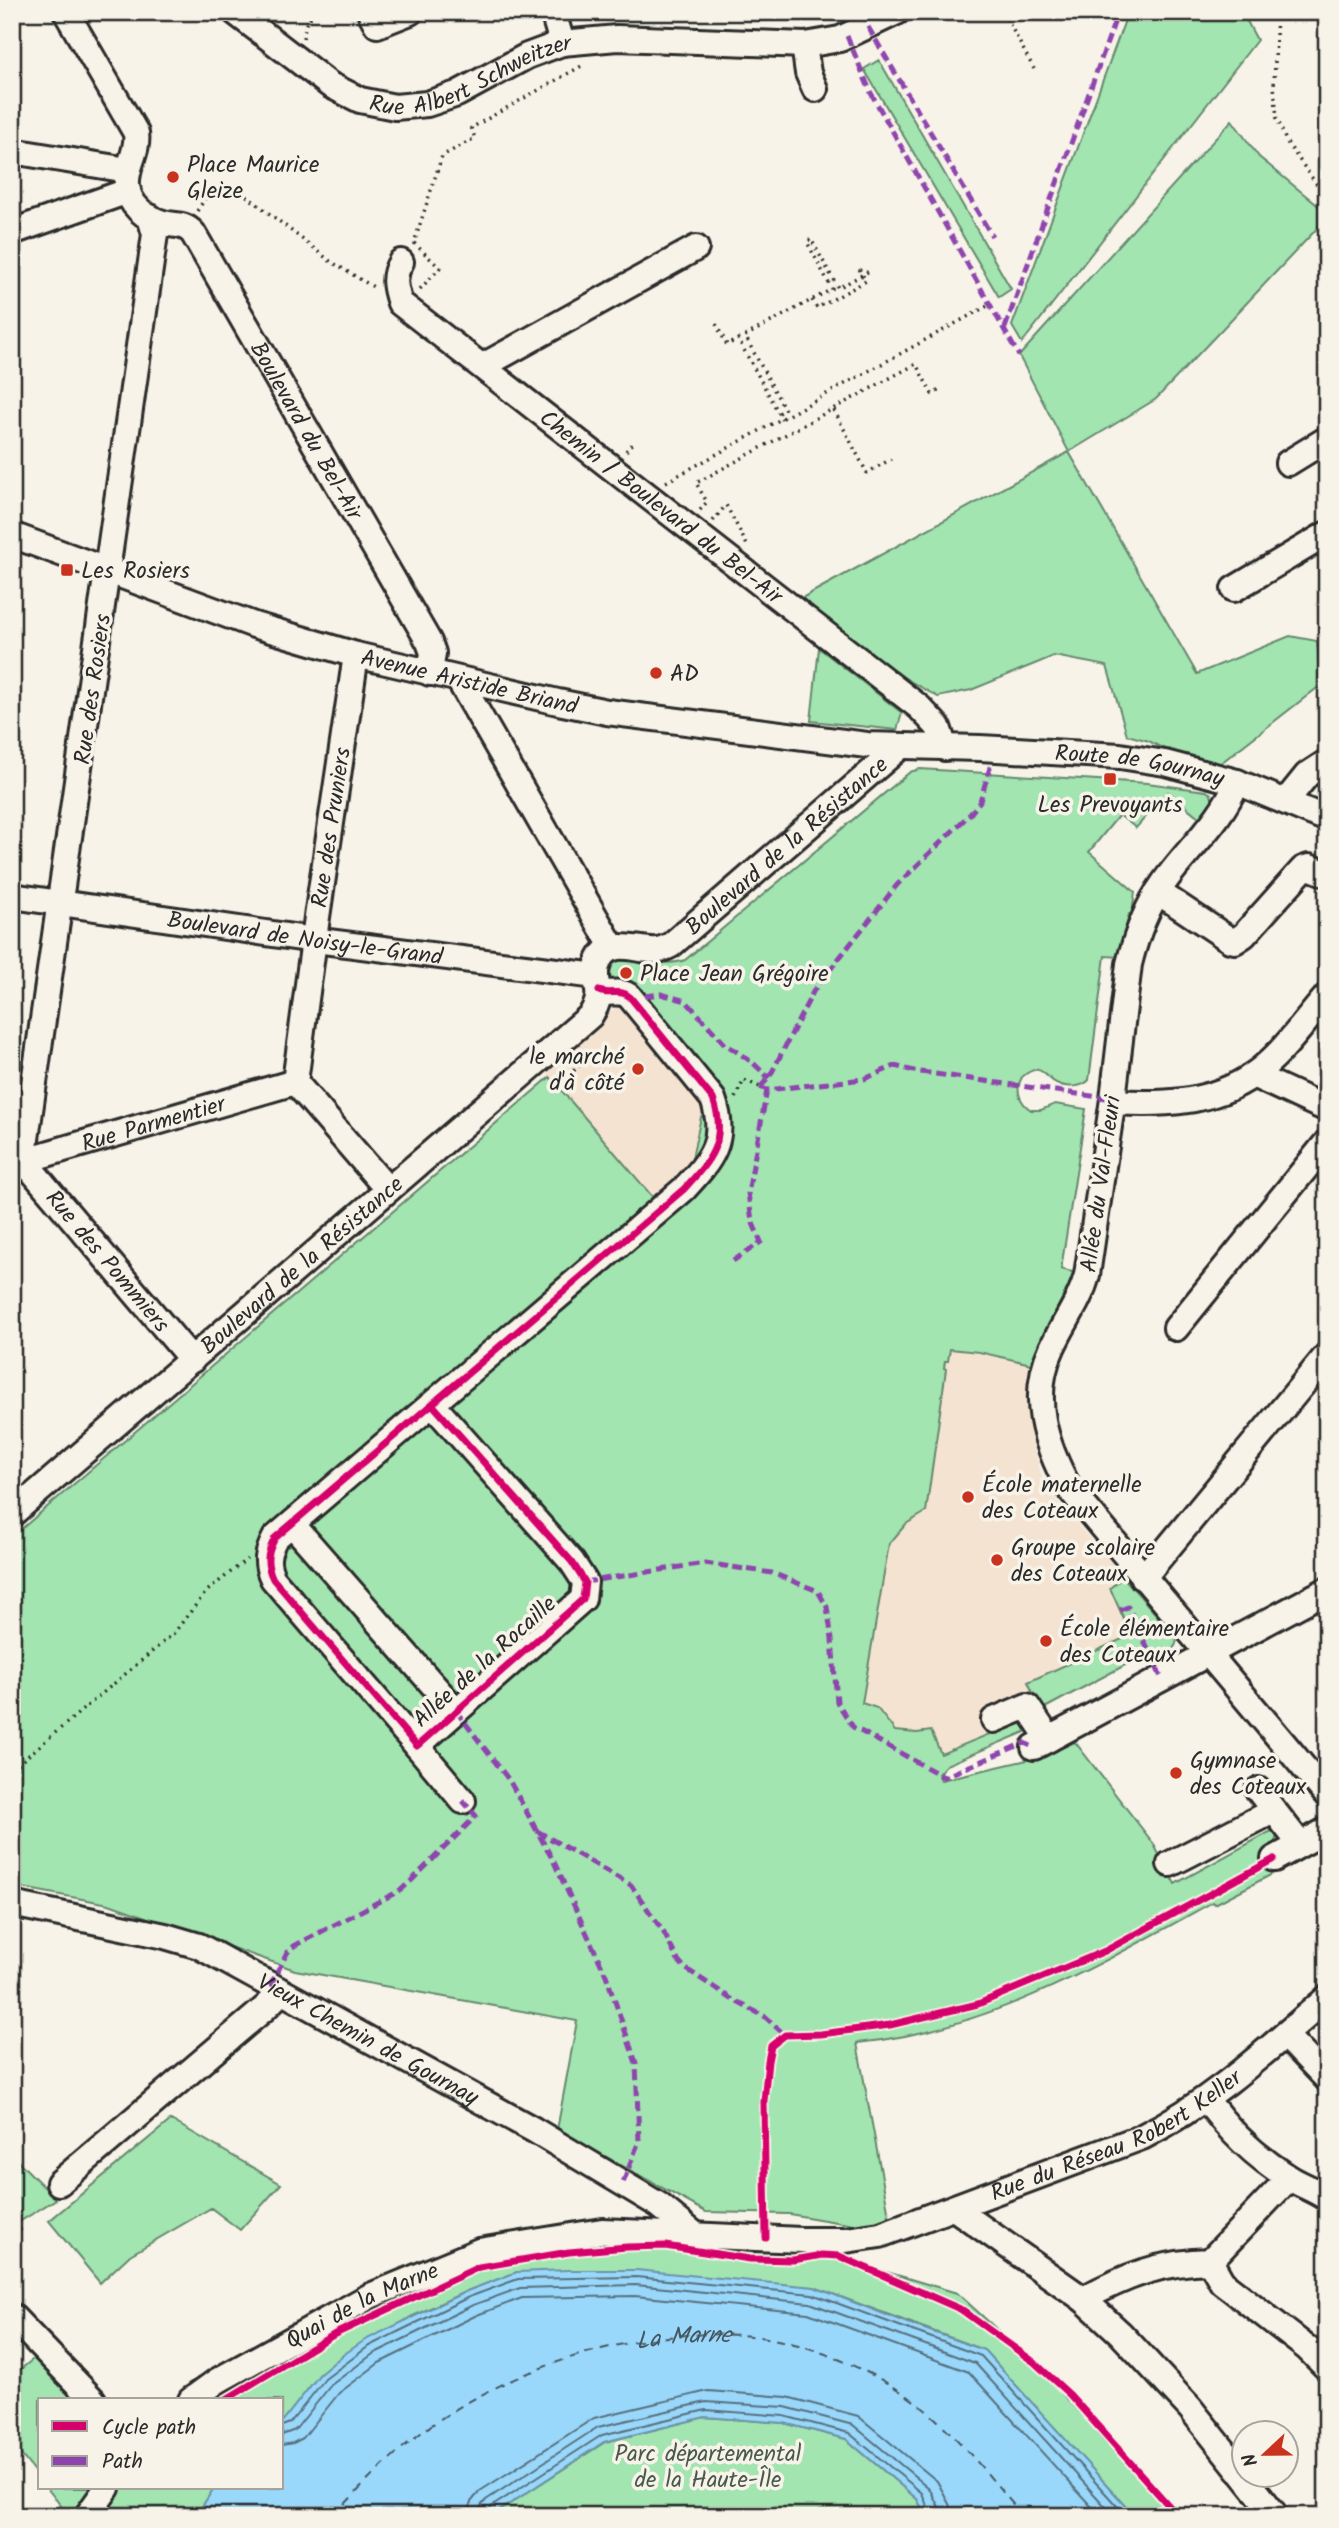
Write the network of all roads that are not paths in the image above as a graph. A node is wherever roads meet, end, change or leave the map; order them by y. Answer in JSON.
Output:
{"nodes":[{"id":1,"x":66,"y":12,"type":"edge"},
{"id":2,"x":235,"y":12,"type":"edge"},
{"id":3,"x":370,"y":12,"type":"edge"},
{"id":4,"x":410,"y":12,"type":"edge"},
{"id":5,"x":553,"y":12,"type":"edge"},
{"id":6,"x":895,"y":13,"type":"edge"},
{"id":7,"x":572,"y":42,"type":"junction"},
{"id":8,"x":804,"y":45,"type":"junction"},
{"id":9,"x":814,"y":89,"type":"dead end"},
{"id":10,"x":12,"y":151,"type":"edge"},
{"id":11,"x":128,"y":181,"type":"junction"},
{"id":12,"x":150,"y":217,"type":"junction"},
{"id":13,"x":12,"y":232,"type":"edge"},
{"id":14,"x":696,"y":248,"type":"dead end"},
{"id":15,"x":401,"y":262,"type":"dead end"},
{"id":16,"x":483,"y":366,"type":"junction"},
{"id":17,"x":1327,"y":439,"type":"edge"},
{"id":18,"x":1288,"y":463,"type":"dead end"},
{"id":19,"x":1327,"y":534,"type":"edge"},
{"id":20,"x":12,"y":535,"type":"edge"},
{"id":21,"x":108,"y":572,"type":"junction"},
{"id":22,"x":1234,"y":589,"type":"dead end"},
{"id":23,"x":356,"y":655,"type":"junction"},
{"id":24,"x":430,"y":673,"type":"junction"},
{"id":25,"x":459,"y":680,"type":"junction"},
{"id":26,"x":900,"y":747,"type":"junction"},
{"id":27,"x":945,"y":748,"type":"junction"},
{"id":28,"x":1327,"y":762,"type":"edge"},
{"id":29,"x":1237,"y":782,"type":"junction"},
{"id":30,"x":1286,"y":801,"type":"junction"},
{"id":31,"x":1327,"y":819,"type":"edge"},
{"id":32,"x":1327,"y":874,"type":"edge"},
{"id":33,"x":1158,"y":892,"type":"junction"},
{"id":34,"x":12,"y":896,"type":"edge"},
{"id":35,"x":61,"y":903,"type":"junction"},
{"id":36,"x":314,"y":940,"type":"junction"},
{"id":37,"x":613,"y":948,"type":"junction"},
{"id":38,"x":597,"y":984,"type":"junction"},
{"id":39,"x":1327,"y":996,"type":"edge"},
{"id":40,"x":1253,"y":1075,"type":"junction"},
{"id":41,"x":295,"y":1082,"type":"junction"},
{"id":42,"x":1112,"y":1102,"type":"junction"},
{"id":43,"x":1327,"y":1109,"type":"edge"},
{"id":44,"x":1327,"y":1142,"type":"edge"},
{"id":45,"x":18,"y":1162,"type":"edge"},
{"id":46,"x":388,"y":1191,"type":"junction"},
{"id":47,"x":1176,"y":1328,"type":"dead end"},
{"id":48,"x":1327,"y":1355,"type":"edge"},
{"id":49,"x":192,"y":1360,"type":"junction"},
{"id":50,"x":432,"y":1405,"type":"junction"},
{"id":51,"x":12,"y":1514,"type":"edge"},
{"id":52,"x":283,"y":1531,"type":"junction"},
{"id":53,"x":1143,"y":1578,"type":"junction"},
{"id":54,"x":1327,"y":1590,"type":"edge"},
{"id":55,"x":1208,"y":1654,"type":"junction"},
{"id":56,"x":456,"y":1712,"type":"junction"},
{"id":57,"x":994,"y":1720,"type":"dead end"},
{"id":58,"x":417,"y":1746,"type":"junction"},
{"id":59,"x":1258,"y":1790,"type":"dead end"},
{"id":60,"x":1327,"y":1795,"type":"edge"},
{"id":61,"x":463,"y":1801,"type":"dead end"},
{"id":62,"x":1273,"y":1811,"type":"junction"},
{"id":63,"x":1327,"y":1830,"type":"edge"},
{"id":64,"x":1300,"y":1844,"type":"junction"},
{"id":65,"x":1274,"y":1858,"type":"dead end"},
{"id":66,"x":1170,"y":1864,"type":"dead end"},
{"id":67,"x":15,"y":1905,"type":"edge"},
{"id":68,"x":281,"y":1992,"type":"junction"},
{"id":69,"x":1327,"y":1998,"type":"edge"},
{"id":70,"x":1285,"y":2035,"type":"junction"},
{"id":71,"x":1327,"y":2079,"type":"edge"},
{"id":72,"x":1207,"y":2100,"type":"junction"},
{"id":73,"x":1289,"y":2178,"type":"junction"},
{"id":74,"x":59,"y":2183,"type":"dead end"},
{"id":75,"x":1327,"y":2198,"type":"edge"},
{"id":76,"x":954,"y":2208,"type":"junction"},
{"id":77,"x":693,"y":2233,"type":"junction"},
{"id":78,"x":880,"y":2235,"type":"joint"},
{"id":79,"x":1210,"y":2261,"type":"junction"},
{"id":80,"x":1083,"y":2299,"type":"junction"},
{"id":81,"x":12,"y":2316,"type":"edge"},
{"id":82,"x":1327,"y":2368,"type":"edge"},
{"id":83,"x":91,"y":2398,"type":"edge"},
{"id":84,"x":194,"y":2398,"type":"edge"},
{"id":85,"x":1276,"y":2516,"type":"edge"}],
"edges":[{"from":1,"to":11,"type":"street"},
{"from":2,"to":7,"type":"street","name":"Rue Albert Schweitzer"},
{"from":3,"to":4,"type":"street"},
{"from":5,"to":7,"type":"street"},
{"from":6,"to":8,"type":"street","name":"Rue Albert Schweitzer"},
{"from":7,"to":8,"type":"street","name":"Rue Albert Schweitzer"},
{"from":8,"to":9,"type":"street"},
{"from":10,"to":11,"type":"street"},
{"from":11,"to":12,"type":"street"},
{"from":11,"to":13,"type":"street"},
{"from":12,"to":21,"type":"street","name":"Rue des Rosiers"},
{"from":12,"to":24,"type":"street","name":"Boulevard du Bel-Air"},
{"from":14,"to":16,"type":"street"},
{"from":15,"to":16,"type":"street","name":"Chemin / Boulevard du Bel-Air"},
{"from":16,"to":27,"type":"street","name":"Chemin / Boulevard du Bel-Air"},
{"from":17,"to":18,"type":"street"},
{"from":19,"to":22,"type":"street"},
{"from":20,"to":21,"type":"street","name":"Avenue Aristide Briand"},
{"from":21,"to":23,"type":"street","name":"Avenue Aristide Briand"},
{"from":21,"to":35,"type":"street","name":"Rue des Rosiers"},
{"from":23,"to":24,"type":"street","name":"Avenue Aristide Briand"},
{"from":23,"to":36,"type":"street","name":"Rue des Pruniers"},
{"from":24,"to":25,"type":"street","name":"Avenue Aristide Briand"},
{"from":25,"to":26,"type":"street","name":"Avenue Aristide Briand"},
{"from":25,"to":37,"type":"street"},
{"from":26,"to":27,"type":"street","name":"Avenue Aristide Briand"},
{"from":26,"to":37,"type":"street","name":"Boulevard de la Résistance"},
{"from":27,"to":29,"type":"street","name":"Route de Gournay"},
{"from":28,"to":30,"type":"street"},
{"from":29,"to":30,"type":"street","name":"Route de Gournay"},
{"from":29,"to":33,"type":"street","name":"Allée du Val-Fleuri"},
{"from":30,"to":31,"type":"street","name":"Route de Gournay"},
{"from":32,"to":33,"type":"street"},
{"from":33,"to":42,"type":"street","name":"Allée du Val-Fleuri"},
{"from":34,"to":35,"type":"street","name":"Boulevard de Noisy-le-Grand"},
{"from":35,"to":36,"type":"street","name":"Boulevard de Noisy-le-Grand"},
{"from":35,"to":45,"type":"street","name":"Rue des Rosiers"},
{"from":36,"to":38,"type":"street","name":"Boulevard de Noisy-le-Grand"},
{"from":36,"to":41,"type":"street","name":"Rue des Pruniers"},
{"from":37,"to":38,"type":"street"},
{"from":38,"to":46,"type":"street","name":"Boulevard de la Résistance"},
{"from":38,"to":50,"type":"street"},
{"from":39,"to":40,"type":"street"},
{"from":40,"to":42,"type":"street"},
{"from":40,"to":43,"type":"street"},
{"from":41,"to":45,"type":"street","name":"Rue Parmentier"},
{"from":41,"to":46,"type":"street"},
{"from":42,"to":53,"type":"street","name":"Allée du Val-Fleuri"},
{"from":44,"to":47,"type":"street"},
{"from":45,"to":49,"type":"street","name":"Rue des Pommiers"},
{"from":46,"to":49,"type":"street","name":"Boulevard de la Résistance"},
{"from":48,"to":53,"type":"street"},
{"from":49,"to":51,"type":"street","name":"Boulevard de la Résistance"},
{"from":50,"to":52,"type":"street"},
{"from":50,"to":56,"type":"street","name":"Allée de la Rocaille"},
{"from":52,"to":56,"type":"street"},
{"from":52,"to":58,"type":"street","name":"Allée de la Rocaille"},
{"from":53,"to":55,"type":"street","name":"Allée du Val-Fleuri"},
{"from":54,"to":55,"type":"street"},
{"from":55,"to":57,"type":"street"},
{"from":55,"to":60,"type":"street","name":"Allée du Val-Fleuri"},
{"from":56,"to":58,"type":"street","name":"Allée de la Rocaille"},
{"from":58,"to":61,"type":"street"},
{"from":59,"to":62,"type":"street"},
{"from":62,"to":64,"type":"street"},
{"from":62,"to":66,"type":"street"},
{"from":63,"to":64,"type":"street"},
{"from":64,"to":65,"type":"street"},
{"from":67,"to":68,"type":"street","name":"Vieux Chemin de Gournay"},
{"from":68,"to":74,"type":"street"},
{"from":68,"to":77,"type":"street","name":"Vieux Chemin de Gournay"},
{"from":69,"to":70,"type":"street","name":"Rue du Réseau Robert Keller"},
{"from":70,"to":71,"type":"street"},
{"from":70,"to":72,"type":"street","name":"Rue du Réseau Robert Keller"},
{"from":72,"to":73,"type":"street"},
{"from":72,"to":76,"type":"street","name":"Rue du Réseau Robert Keller"},
{"from":73,"to":75,"type":"street"},
{"from":73,"to":79,"type":"street"},
{"from":76,"to":78,"type":"street","name":"Rue du Réseau Robert Keller"},
{"from":76,"to":80,"type":"street"},
{"from":77,"to":78,"type":"street","name":"Quai de la Marne"},
{"from":77,"to":84,"type":"street","name":"Quai de la Marne"},
{"from":79,"to":80,"type":"street"},
{"from":79,"to":82,"type":"street"},
{"from":80,"to":85,"type":"street"},
{"from":81,"to":83,"type":"street"}]}
